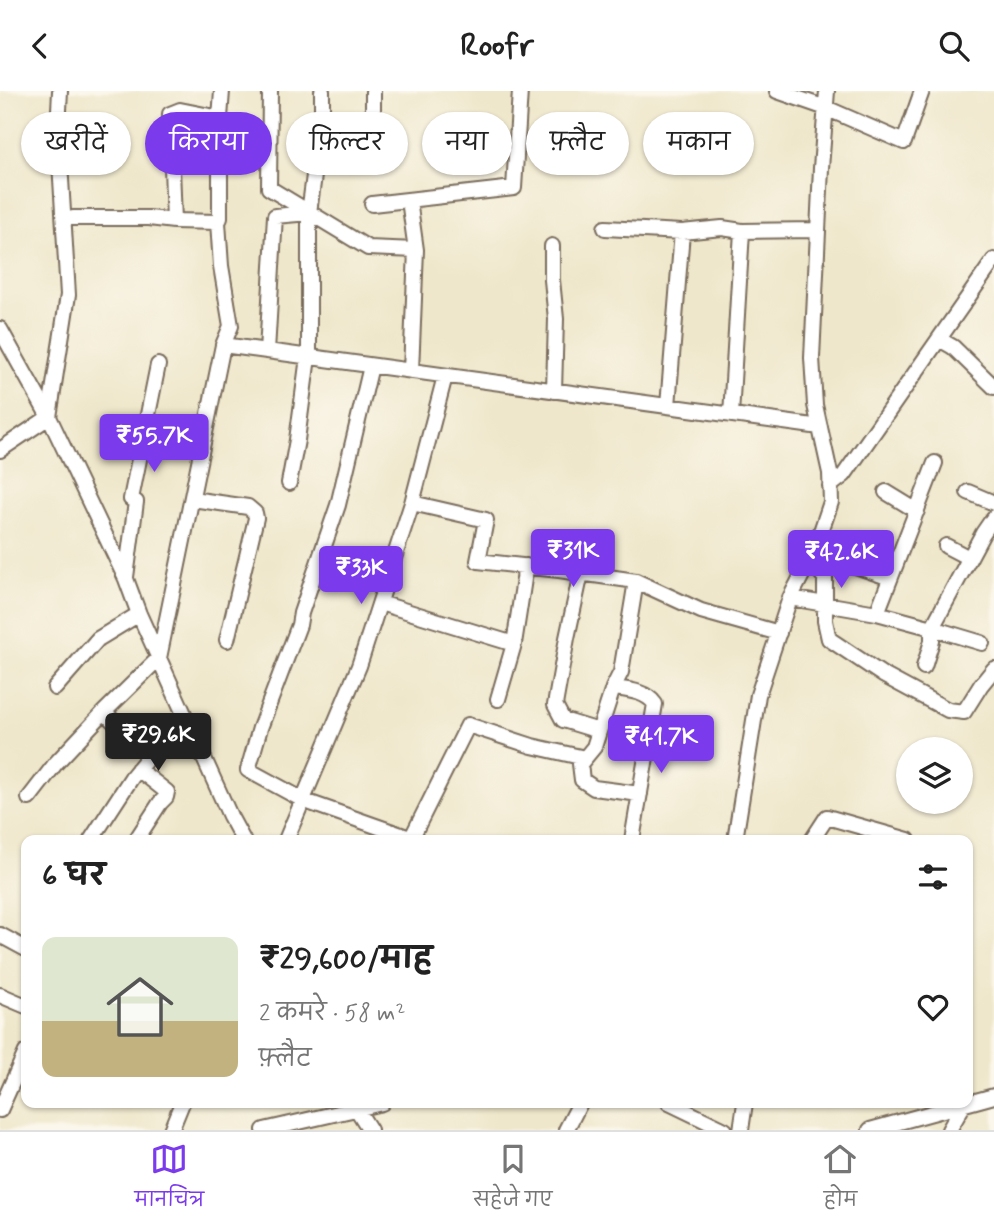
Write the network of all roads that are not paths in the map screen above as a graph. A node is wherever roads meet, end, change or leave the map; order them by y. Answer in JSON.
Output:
{"nodes":[{"id":1,"x":60,"y":91,"type":"edge"},
{"id":2,"x":222,"y":91,"type":"edge"},
{"id":3,"x":270,"y":91,"type":"edge"},
{"id":4,"x":321,"y":91,"type":"edge"},
{"id":5,"x":373,"y":91,"type":"edge"},
{"id":6,"x":520,"y":91,"type":"edge"},
{"id":7,"x":777,"y":91,"type":"edge"},
{"id":8,"x":827,"y":91,"type":"edge"},
{"id":9,"x":922,"y":91,"type":"edge"},
{"id":10,"x":826,"y":108,"type":"junction"},
{"id":11,"x":220,"y":112,"type":"edge"},
{"id":12,"x":373,"y":112,"type":"edge"},
{"id":13,"x":172,"y":175,"type":"edge"},
{"id":14,"x":220,"y":175,"type":"edge"},
{"id":15,"x":409,"y":200,"type":"junction"},
{"id":16,"x":372,"y":204,"type":"dead end"},
{"id":17,"x":309,"y":213,"type":"junction"},
{"id":18,"x":74,"y":218,"type":"dead end"},
{"id":19,"x":174,"y":221,"type":"junction"},
{"id":20,"x":218,"y":222,"type":"junction"},
{"id":21,"x":606,"y":228,"type":"dead end"},
{"id":22,"x":742,"y":230,"type":"junction"},
{"id":23,"x":818,"y":230,"type":"junction"},
{"id":24,"x":682,"y":232,"type":"junction"},
{"id":25,"x":552,"y":246,"type":"dead end"},
{"id":26,"x":416,"y":250,"type":"junction"},
{"id":27,"x":994,"y":260,"type":"edge"},
{"id":28,"x":0,"y":330,"type":"edge"},
{"id":29,"x":939,"y":339,"type":"junction"},
{"id":30,"x":223,"y":345,"type":"junction"},
{"id":31,"x":267,"y":351,"type":"junction"},
{"id":32,"x":309,"y":357,"type":"junction"},
{"id":33,"x":158,"y":365,"type":"dead end"},
{"id":34,"x":371,"y":366,"type":"junction"},
{"id":35,"x":411,"y":371,"type":"junction"},
{"id":36,"x":445,"y":376,"type":"junction"},
{"id":37,"x":994,"y":387,"type":"edge"},
{"id":38,"x":554,"y":391,"type":"junction"},
{"id":39,"x":668,"y":406,"type":"junction"},
{"id":40,"x":730,"y":415,"type":"junction"},
{"id":41,"x":49,"y":417,"type":"junction"},
{"id":42,"x":820,"y":427,"type":"junction"},
{"id":43,"x":0,"y":450,"type":"edge"},
{"id":44,"x":935,"y":463,"type":"dead end"},
{"id":45,"x":289,"y":483,"type":"dead end"},
{"id":46,"x":830,"y":485,"type":"junction"},
{"id":47,"x":886,"y":492,"type":"dead end"},
{"id":48,"x":968,"y":492,"type":"dead end"},
{"id":49,"x":192,"y":499,"type":"junction"},
{"id":50,"x":412,"y":503,"type":"junction"},
{"id":51,"x":994,"y":503,"type":"edge"},
{"id":52,"x":917,"y":511,"type":"junction"},
{"id":53,"x":994,"y":517,"type":"edge"},
{"id":54,"x":946,"y":546,"type":"dead end"},
{"id":55,"x":812,"y":556,"type":"junction"},
{"id":56,"x":969,"y":558,"type":"junction"},
{"id":57,"x":526,"y":566,"type":"junction"},
{"id":58,"x":581,"y":573,"type":"junction"},
{"id":59,"x":890,"y":578,"type":"junction"},
{"id":60,"x":126,"y":579,"type":"junction"},
{"id":61,"x":636,"y":581,"type":"junction"},
{"id":62,"x":790,"y":599,"type":"junction"},
{"id":63,"x":380,"y":603,"type":"junction"},
{"id":64,"x":825,"y":604,"type":"junction"},
{"id":65,"x":139,"y":614,"type":"junction"},
{"id":66,"x":877,"y":614,"type":"junction"},
{"id":67,"x":932,"y":628,"type":"junction"},
{"id":68,"x":779,"y":633,"type":"junction"},
{"id":69,"x":227,"y":641,"type":"dead end"},
{"id":70,"x":982,"y":643,"type":"dead end"},
{"id":71,"x":514,"y":644,"type":"junction"},
{"id":72,"x":159,"y":657,"type":"junction"},
{"id":73,"x":924,"y":667,"type":"dead end"},
{"id":74,"x":994,"y":669,"type":"edge"},
{"id":75,"x":55,"y":688,"type":"dead end"},
{"id":76,"x":613,"y":688,"type":"junction"},
{"id":77,"x":498,"y":699,"type":"dead end"},
{"id":78,"x":104,"y":712,"type":"junction"},
{"id":79,"x":600,"y":731,"type":"junction"},
{"id":80,"x":585,"y":758,"type":"junction"},
{"id":81,"x":138,"y":769,"type":"junction"},
{"id":82,"x":640,"y":794,"type":"junction"},
{"id":83,"x":29,"y":798,"type":"dead end"},
{"id":84,"x":303,"y":800,"type":"junction"},
{"id":85,"x":94,"y":835,"type":"edge"},
{"id":86,"x":138,"y":835,"type":"edge"},
{"id":87,"x":240,"y":835,"type":"edge"},
{"id":88,"x":288,"y":835,"type":"edge"},
{"id":89,"x":402,"y":835,"type":"edge"},
{"id":90,"x":412,"y":835,"type":"edge"},
{"id":91,"x":633,"y":835,"type":"edge"},
{"id":92,"x":736,"y":835,"type":"edge"},
{"id":93,"x":815,"y":835,"type":"edge"},
{"id":94,"x":883,"y":835,"type":"edge"},
{"id":95,"x":0,"y":935,"type":"edge"},
{"id":96,"x":21,"y":943,"type":"edge"},
{"id":97,"x":0,"y":995,"type":"edge"},
{"id":98,"x":21,"y":1004,"type":"edge"},
{"id":99,"x":21,"y":1063,"type":"edge"},
{"id":100,"x":994,"y":1096,"type":"edge"},
{"id":101,"x":973,"y":1102,"type":"edge"},
{"id":102,"x":180,"y":1108,"type":"edge"},
{"id":103,"x":344,"y":1108,"type":"edge"},
{"id":104,"x":357,"y":1108,"type":"edge"},
{"id":105,"x":577,"y":1108,"type":"edge"},
{"id":106,"x":679,"y":1108,"type":"edge"},
{"id":107,"x":744,"y":1108,"type":"edge"},
{"id":108,"x":950,"y":1108,"type":"edge"},
{"id":109,"x":962,"y":1108,"type":"edge"},
{"id":110,"x":0,"y":1110,"type":"edge"},
{"id":111,"x":171,"y":1130,"type":"edge"},
{"id":112,"x":264,"y":1130,"type":"edge"},
{"id":113,"x":370,"y":1130,"type":"edge"},
{"id":114,"x":566,"y":1130,"type":"edge"},
{"id":115,"x":724,"y":1130,"type":"edge"},
{"id":116,"x":741,"y":1130,"type":"edge"},
{"id":117,"x":870,"y":1130,"type":"edge"},
{"id":118,"x":949,"y":1130,"type":"edge"}],
"edges":[{"from":1,"to":41,"type":"street"},
{"from":2,"to":11,"type":"street"},
{"from":3,"to":17,"type":"street"},
{"from":4,"to":17,"type":"street"},
{"from":5,"to":12,"type":"street"},
{"from":6,"to":15,"type":"street"},
{"from":7,"to":10,"type":"street"},
{"from":8,"to":10,"type":"street"},
{"from":9,"to":10,"type":"street"},
{"from":10,"to":23,"type":"street"},
{"from":13,"to":19,"type":"street"},
{"from":14,"to":20,"type":"street"},
{"from":15,"to":16,"type":"street"},
{"from":15,"to":26,"type":"street"},
{"from":17,"to":26,"type":"street"},
{"from":17,"to":31,"type":"street"},
{"from":17,"to":32,"type":"street"},
{"from":18,"to":19,"type":"street"},
{"from":19,"to":20,"type":"street"},
{"from":20,"to":30,"type":"street"},
{"from":21,"to":24,"type":"street"},
{"from":22,"to":23,"type":"street"},
{"from":22,"to":24,"type":"street"},
{"from":22,"to":40,"type":"street"},
{"from":23,"to":42,"type":"street"},
{"from":24,"to":39,"type":"street"},
{"from":25,"to":38,"type":"street"},
{"from":26,"to":35,"type":"street"},
{"from":27,"to":29,"type":"street"},
{"from":28,"to":41,"type":"street"},
{"from":29,"to":37,"type":"street"},
{"from":29,"to":46,"type":"street"},
{"from":30,"to":31,"type":"street"},
{"from":30,"to":49,"type":"street"},
{"from":31,"to":32,"type":"street"},
{"from":32,"to":34,"type":"street"},
{"from":32,"to":45,"type":"street"},
{"from":33,"to":60,"type":"street"},
{"from":34,"to":35,"type":"street"},
{"from":34,"to":84,"type":"street"},
{"from":35,"to":36,"type":"street"},
{"from":36,"to":38,"type":"street"},
{"from":36,"to":50,"type":"street"},
{"from":38,"to":39,"type":"street"},
{"from":39,"to":40,"type":"street"},
{"from":40,"to":42,"type":"street"},
{"from":41,"to":43,"type":"street"},
{"from":41,"to":60,"type":"street"},
{"from":42,"to":46,"type":"street"},
{"from":44,"to":52,"type":"street"},
{"from":46,"to":55,"type":"street"},
{"from":47,"to":52,"type":"street"},
{"from":48,"to":51,"type":"street"},
{"from":49,"to":69,"type":"street"},
{"from":49,"to":72,"type":"street"},
{"from":50,"to":57,"type":"street"},
{"from":50,"to":63,"type":"street"},
{"from":52,"to":59,"type":"street"},
{"from":53,"to":56,"type":"street"},
{"from":54,"to":56,"type":"street"},
{"from":55,"to":59,"type":"street"},
{"from":55,"to":62,"type":"street"},
{"from":55,"to":64,"type":"street"},
{"from":56,"to":67,"type":"street"},
{"from":57,"to":58,"type":"street"},
{"from":57,"to":71,"type":"street"},
{"from":58,"to":61,"type":"street"},
{"from":58,"to":79,"type":"street"},
{"from":59,"to":66,"type":"street"},
{"from":60,"to":65,"type":"street"},
{"from":61,"to":68,"type":"street"},
{"from":61,"to":76,"type":"street"},
{"from":62,"to":64,"type":"street"},
{"from":62,"to":68,"type":"street"},
{"from":63,"to":71,"type":"street"},
{"from":63,"to":84,"type":"street"},
{"from":64,"to":66,"type":"street"},
{"from":64,"to":74,"type":"street"},
{"from":65,"to":72,"type":"street"},
{"from":65,"to":75,"type":"street"},
{"from":66,"to":67,"type":"street"},
{"from":67,"to":70,"type":"street"},
{"from":67,"to":73,"type":"street"},
{"from":68,"to":92,"type":"street"},
{"from":71,"to":77,"type":"street"},
{"from":72,"to":78,"type":"street"},
{"from":72,"to":87,"type":"street"},
{"from":76,"to":79,"type":"street"},
{"from":76,"to":82,"type":"street"},
{"from":78,"to":81,"type":"street"},
{"from":78,"to":83,"type":"street"},
{"from":79,"to":80,"type":"street"},
{"from":80,"to":82,"type":"street"},
{"from":80,"to":90,"type":"street"},
{"from":81,"to":85,"type":"street"},
{"from":81,"to":86,"type":"street"},
{"from":82,"to":91,"type":"street"},
{"from":84,"to":88,"type":"street"},
{"from":84,"to":89,"type":"street"},
{"from":93,"to":94,"type":"street"},
{"from":95,"to":96,"type":"street"},
{"from":97,"to":98,"type":"street"},
{"from":99,"to":110,"type":"street"},
{"from":100,"to":101,"type":"street"},
{"from":102,"to":111,"type":"street"},
{"from":103,"to":112,"type":"street"},
{"from":104,"to":113,"type":"street"},
{"from":105,"to":114,"type":"street"},
{"from":106,"to":115,"type":"street"},
{"from":107,"to":116,"type":"street"},
{"from":108,"to":117,"type":"street"},
{"from":109,"to":118,"type":"street"}]}
